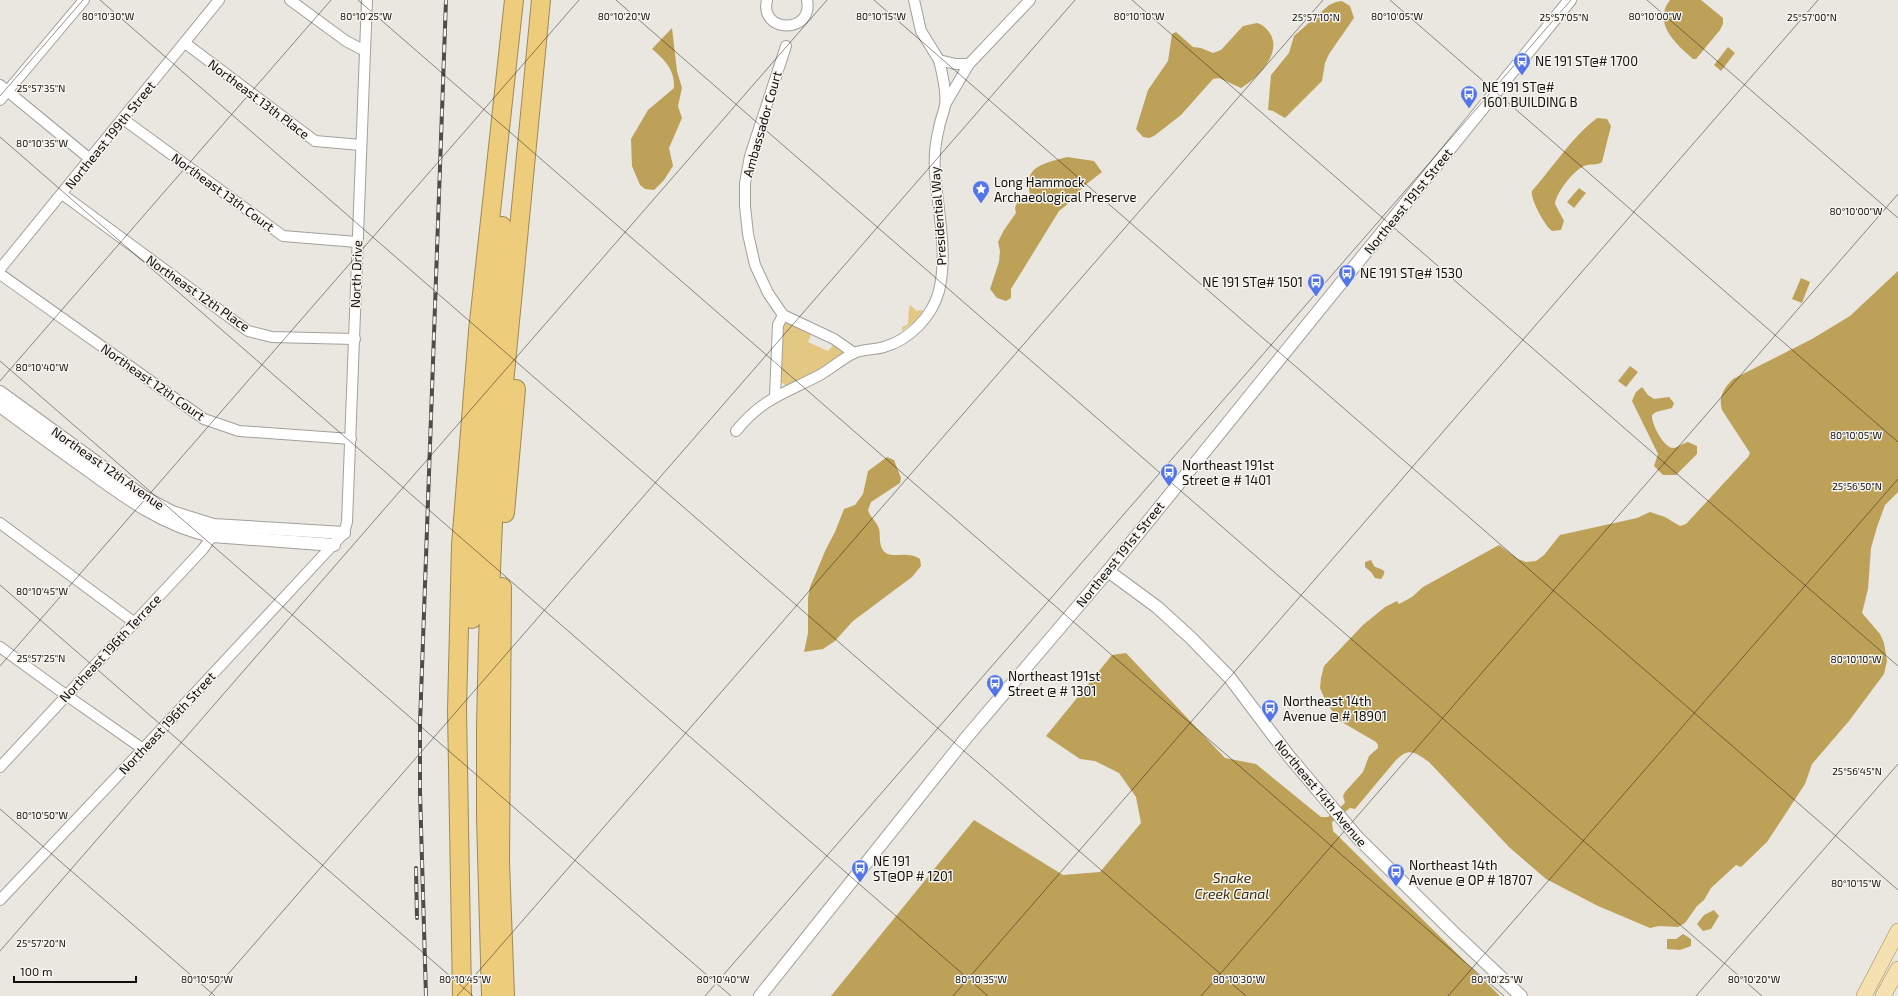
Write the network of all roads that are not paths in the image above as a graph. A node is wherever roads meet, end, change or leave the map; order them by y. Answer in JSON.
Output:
{"nodes":[{"id":1,"x":84,"y":0,"type":"edge"},
{"id":2,"x":220,"y":0,"type":"edge"},
{"id":3,"x":290,"y":0,"type":"edge"},
{"id":4,"x":367,"y":0,"type":"edge"},
{"id":5,"x":514,"y":0,"type":"edge"},
{"id":6,"x":524,"y":0,"type":"edge"},
{"id":7,"x":541,"y":0,"type":"edge"},
{"id":8,"x":553,"y":0,"type":"edge"},
{"id":9,"x":767,"y":0,"type":"edge"},
{"id":10,"x":807,"y":0,"type":"edge"},
{"id":11,"x":914,"y":0,"type":"edge"},
{"id":12,"x":1030,"y":0,"type":"edge"},
{"id":13,"x":1570,"y":0,"type":"edge"},
{"id":14,"x":185,"y":43,"type":"junction"},
{"id":15,"x":786,"y":46,"type":"dead end"},
{"id":16,"x":365,"y":51,"type":"junction"},
{"id":17,"x":939,"y":60,"type":"junction"},
{"id":18,"x":969,"y":64,"type":"junction"},
{"id":19,"x":4,"y":88,"type":"edge"},
{"id":20,"x":0,"y":100,"type":"edge"},
{"id":21,"x":946,"y":104,"type":"junction"},
{"id":22,"x":123,"y":119,"type":"junction"},
{"id":23,"x":361,"y":145,"type":"junction"},
{"id":24,"x":90,"y":159,"type":"junction"},
{"id":25,"x":62,"y":194,"type":"junction"},
{"id":26,"x":357,"y":242,"type":"junction"},
{"id":27,"x":0,"y":269,"type":"edge"},
{"id":28,"x":0,"y":274,"type":"edge"},
{"id":29,"x":784,"y":315,"type":"junction"},
{"id":30,"x":355,"y":339,"type":"junction"},
{"id":31,"x":854,"y":353,"type":"junction"},
{"id":32,"x":0,"y":392,"type":"edge"},
{"id":33,"x":775,"y":396,"type":"junction"},
{"id":34,"x":0,"y":406,"type":"edge"},
{"id":35,"x":736,"y":431,"type":"dead end"},
{"id":36,"x":351,"y":439,"type":"junction"},
{"id":37,"x":0,"y":523,"type":"edge"},
{"id":38,"x":213,"y":530,"type":"junction"},
{"id":39,"x":344,"y":533,"type":"junction"},
{"id":40,"x":334,"y":545,"type":"junction"},
{"id":41,"x":1108,"y":571,"type":"junction"},
{"id":42,"x":135,"y":623,"type":"junction"},
{"id":43,"x":0,"y":647,"type":"edge"},
{"id":44,"x":66,"y":695,"type":"junction"},
{"id":45,"x":143,"y":749,"type":"junction"},
{"id":46,"x":0,"y":767,"type":"edge"},
{"id":47,"x":458,"y":775,"type":"junction"},
{"id":48,"x":0,"y":900,"type":"edge"},
{"id":49,"x":1898,"y":931,"type":"edge"},
{"id":50,"x":1898,"y":969,"type":"edge"},
{"id":51,"x":462,"y":996,"type":"edge"},
{"id":52,"x":468,"y":996,"type":"edge"},
{"id":53,"x":474,"y":996,"type":"edge"},
{"id":54,"x":491,"y":996,"type":"edge"},
{"id":55,"x":505,"y":996,"type":"edge"},
{"id":56,"x":760,"y":996,"type":"edge"},
{"id":57,"x":1521,"y":996,"type":"edge"},
{"id":58,"x":1864,"y":996,"type":"edge"},
{"id":59,"x":1883,"y":996,"type":"edge"}],
"edges":[{"from":1,"to":19,"type":"street"},
{"from":2,"to":14,"type":"street","name":"Northeast 199th Street"},
{"from":3,"to":16,"type":"street"},
{"from":4,"to":16,"type":"street","name":"North Drive"},
{"from":5,"to":47,"type":"highway"},
{"from":6,"to":53,"type":"highway"},
{"from":7,"to":54,"type":"highway"},
{"from":8,"to":55,"type":"highway"},
{"from":9,"to":10,"type":"street"},
{"from":11,"to":17,"type":"street"},
{"from":12,"to":18,"type":"street","name":"Presidential Way"},
{"from":13,"to":41,"type":"street","name":"Northeast 191st Street"},
{"from":14,"to":22,"type":"street","name":"Northeast 199th Street"},
{"from":14,"to":23,"type":"street","name":"Northeast 13th Place"},
{"from":15,"to":29,"type":"street","name":"Ambassador Court"},
{"from":16,"to":23,"type":"street","name":"North Drive"},
{"from":17,"to":18,"type":"street"},
{"from":17,"to":21,"type":"street","name":"Presidential Way"},
{"from":18,"to":21,"type":"street","name":"Presidential Way"},
{"from":19,"to":20,"type":"street"},
{"from":19,"to":24,"type":"street"},
{"from":21,"to":31,"type":"street","name":"Presidential Way"},
{"from":22,"to":24,"type":"street","name":"Northeast 199th Street"},
{"from":22,"to":26,"type":"street","name":"Northeast 13th Court"},
{"from":23,"to":26,"type":"street","name":"North Drive"},
{"from":24,"to":25,"type":"street","name":"Northeast 199th Street"},
{"from":25,"to":27,"type":"street","name":"Northeast 199th Street"},
{"from":25,"to":30,"type":"street","name":"Northeast 12th Place"},
{"from":26,"to":30,"type":"street","name":"North Drive"},
{"from":28,"to":36,"type":"street","name":"Northeast 12th Court"},
{"from":29,"to":31,"type":"street","name":"Ambassador Court"},
{"from":29,"to":33,"type":"street"},
{"from":30,"to":36,"type":"street","name":"North Drive"},
{"from":31,"to":33,"type":"street","name":"Presidential Way"},
{"from":32,"to":38,"type":"street","name":"Northeast 12th Avenue"},
{"from":33,"to":35,"type":"street","name":"Presidential Way"},
{"from":34,"to":38,"type":"street","name":"Northeast 12th Avenue"},
{"from":36,"to":39,"type":"street","name":"North Drive"},
{"from":37,"to":42,"type":"street"},
{"from":38,"to":39,"type":"street","name":"Northeast 12th Avenue"},
{"from":38,"to":40,"type":"street","name":"Northeast 12th Avenue"},
{"from":38,"to":42,"type":"street","name":"Northeast 196th Terrace"},
{"from":39,"to":40,"type":"street","name":"North Drive"},
{"from":40,"to":45,"type":"street","name":"Northeast 196th Street"},
{"from":41,"to":56,"type":"street","name":"Northeast 191st Street"},
{"from":41,"to":57,"type":"street","name":"Northeast 14th Avenue"},
{"from":42,"to":44,"type":"street","name":"Northeast 196th Terrace"},
{"from":43,"to":44,"type":"street"},
{"from":44,"to":45,"type":"street"},
{"from":44,"to":46,"type":"street","name":"Northeast 196th Terrace"},
{"from":45,"to":48,"type":"street","name":"Northeast 196th Street"},
{"from":47,"to":51,"type":"highway"},
{"from":47,"to":52,"type":"highway"},
{"from":49,"to":58,"type":"main road"},
{"from":50,"to":59,"type":"main road"}]}
